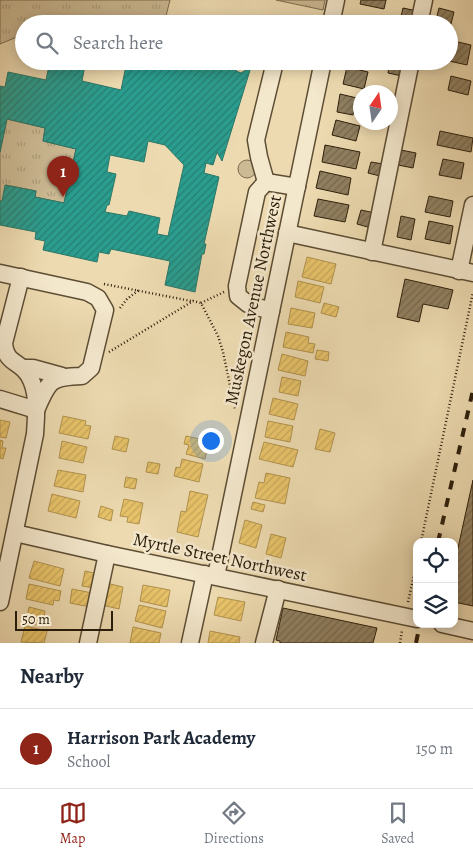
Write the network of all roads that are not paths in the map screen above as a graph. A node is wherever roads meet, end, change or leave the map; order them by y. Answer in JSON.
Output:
{"nodes":[{"id":1,"x":336,"y":0,"type":"edge"},
{"id":2,"x":424,"y":0,"type":"edge"},
{"id":3,"x":333,"y":15,"type":"edge"},
{"id":4,"x":421,"y":15,"type":"edge"},
{"id":5,"x":273,"y":70,"type":"edge"},
{"id":6,"x":317,"y":70,"type":"edge"},
{"id":7,"x":410,"y":70,"type":"edge"},
{"id":8,"x":266,"y":182,"type":"junction"},
{"id":9,"x":296,"y":188,"type":"junction"},
{"id":10,"x":473,"y":205,"type":"edge"},
{"id":11,"x":287,"y":233,"type":"junction"},
{"id":12,"x":372,"y":252,"type":"junction"},
{"id":13,"x":466,"y":272,"type":"edge"},
{"id":14,"x":0,"y":273,"type":"edge"},
{"id":15,"x":21,"y":277,"type":"junction"},
{"id":16,"x":271,"y":311,"type":"junction"},
{"id":17,"x":24,"y":368,"type":"junction"},
{"id":18,"x":62,"y":376,"type":"junction"},
{"id":19,"x":0,"y":399,"type":"edge"},
{"id":20,"x":36,"y":410,"type":"junction"},
{"id":21,"x":15,"y":533,"type":"junction"},
{"id":22,"x":107,"y":554,"type":"junction"},
{"id":23,"x":210,"y":575,"type":"junction"},
{"id":24,"x":278,"y":589,"type":"junction"},
{"id":25,"x":0,"y":602,"type":"edge"},
{"id":26,"x":413,"y":618,"type":"edge"},
{"id":27,"x":458,"y":628,"type":"edge"},
{"id":28,"x":473,"y":631,"type":"edge"},
{"id":29,"x":88,"y":643,"type":"edge"},
{"id":30,"x":190,"y":643,"type":"edge"},
{"id":31,"x":264,"y":643,"type":"edge"}],
"edges":[{"from":1,"to":3,"type":"street"},
{"from":2,"to":4,"type":"street"},
{"from":5,"to":8,"type":"street"},
{"from":6,"to":9,"type":"street","name":"Muskegon Avenue Northwest"},
{"from":7,"to":12,"type":"street"},
{"from":8,"to":9,"type":"street"},
{"from":8,"to":16,"type":"street"},
{"from":9,"to":11,"type":"street","name":"Muskegon Avenue Northwest"},
{"from":10,"to":13,"type":"street"},
{"from":11,"to":12,"type":"street"},
{"from":11,"to":16,"type":"street","name":"Muskegon Avenue Northwest"},
{"from":12,"to":13,"type":"street"},
{"from":14,"to":15,"type":"street"},
{"from":15,"to":17,"type":"street"},
{"from":15,"to":18,"type":"street"},
{"from":16,"to":23,"type":"street","name":"Muskegon Avenue Northwest"},
{"from":17,"to":18,"type":"street"},
{"from":17,"to":20,"type":"street"},
{"from":18,"to":20,"type":"street"},
{"from":19,"to":20,"type":"street"},
{"from":20,"to":21,"type":"street"},
{"from":21,"to":22,"type":"street","name":"Myrtle Street Northwest"},
{"from":21,"to":25,"type":"street"},
{"from":22,"to":23,"type":"street","name":"Myrtle Street Northwest"},
{"from":22,"to":29,"type":"street"},
{"from":23,"to":24,"type":"street","name":"Myrtle Street Northwest"},
{"from":23,"to":30,"type":"street","name":"Muskegon Avenue Northwest"},
{"from":24,"to":26,"type":"street","name":"Myrtle Street Northwest"},
{"from":24,"to":31,"type":"street"},
{"from":27,"to":28,"type":"street"}]}
